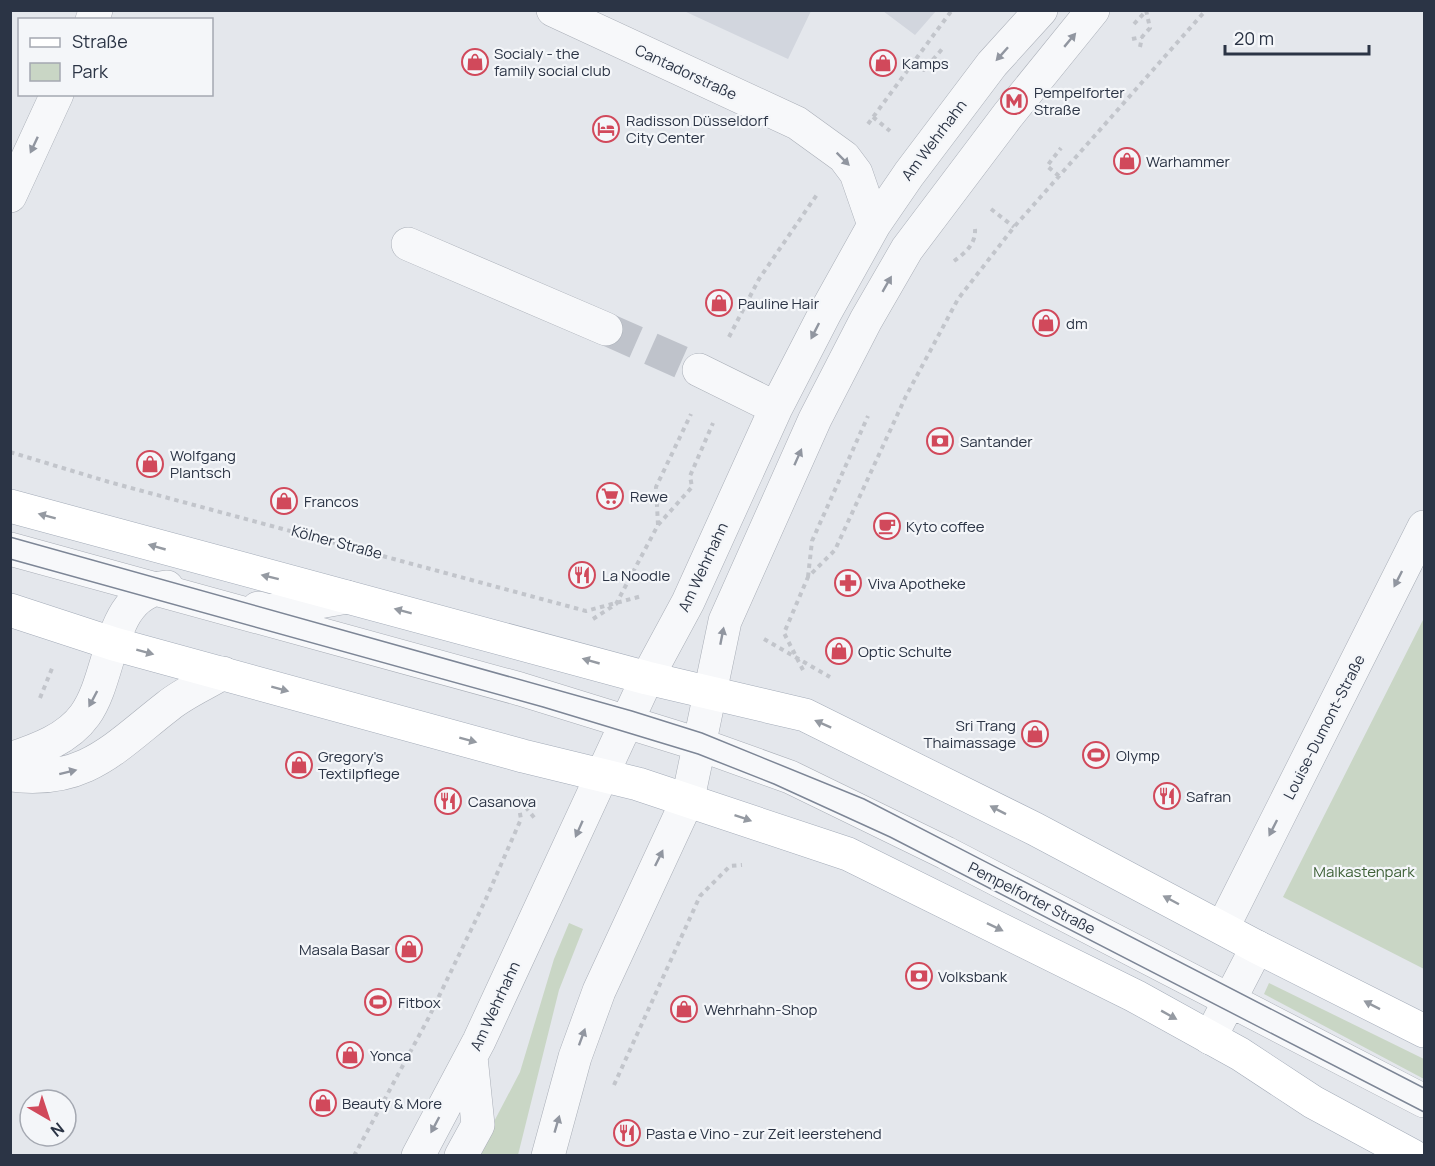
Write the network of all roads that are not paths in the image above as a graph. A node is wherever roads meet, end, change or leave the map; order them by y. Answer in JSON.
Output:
{"nodes":[{"id":1,"x":553,"y":10,"type":"edge"},
{"id":2,"x":1041,"y":10,"type":"edge"},
{"id":3,"x":1093,"y":10,"type":"edge"},
{"id":4,"x":56,"y":96,"type":"edge"},
{"id":5,"x":10,"y":196,"type":"edge"},
{"id":6,"x":874,"y":225,"type":"junction"},
{"id":7,"x":408,"y":244,"type":"dead end"},
{"id":8,"x":606,"y":328,"type":"tunnel mouth"},
{"id":9,"x":699,"y":370,"type":"tunnel mouth"},
{"id":10,"x":776,"y":408,"type":"junction"},
{"id":11,"x":10,"y":506,"type":"edge"},
{"id":12,"x":1425,"y":527,"type":"edge"},
{"id":13,"x":10,"y":549,"type":"edge"},
{"id":14,"x":153,"y":589,"type":"junction"},
{"id":15,"x":347,"y":597,"type":"junction"},
{"id":16,"x":10,"y":610,"type":"edge"},
{"id":17,"x":114,"y":644,"type":"junction"},
{"id":18,"x":223,"y":673,"type":"junction"},
{"id":19,"x":647,"y":678,"type":"junction"},
{"id":20,"x":696,"y":690,"type":"junction"},
{"id":21,"x":628,"y":722,"type":"junction"},
{"id":22,"x":701,"y":745,"type":"junction"},
{"id":23,"x":10,"y":759,"type":"edge"},
{"id":24,"x":10,"y":776,"type":"edge"},
{"id":25,"x":603,"y":776,"type":"junction"},
{"id":26,"x":688,"y":799,"type":"junction"},
{"id":27,"x":1223,"y":927,"type":"junction"},
{"id":28,"x":1257,"y":947,"type":"junction"},
{"id":29,"x":1229,"y":999,"type":"junction"},
{"id":30,"x":1425,"y":1031,"type":"edge"},
{"id":31,"x":1210,"y":1038,"type":"junction"},
{"id":32,"x":1240,"y":1054,"type":"junction"},
{"id":33,"x":471,"y":1057,"type":"junction"},
{"id":34,"x":1425,"y":1101,"type":"edge"},
{"id":35,"x":1425,"y":1140,"type":"edge"},
{"id":36,"x":418,"y":1155,"type":"edge"},
{"id":37,"x":461,"y":1155,"type":"edge"},
{"id":38,"x":548,"y":1155,"type":"edge"},
{"id":39,"x":1413,"y":1155,"type":"edge"}],
"edges":[{"from":1,"to":6,"type":"street","name":"Cantadorstraße","one_way":true},
{"from":2,"to":6,"type":"street","name":"Am Wehrhahn","one_way":true},
{"from":20,"to":3,"type":"street","one_way":true},
{"from":4,"to":5,"type":"street","one_way":true},
{"from":6,"to":10,"type":"street","name":"Am Wehrhahn","one_way":true},
{"from":7,"to":8,"type":"street"},
{"from":9,"to":10,"type":"street"},
{"from":10,"to":19,"type":"street","name":"Am Wehrhahn"},
{"from":15,"to":11,"type":"main road","one_way":true},
{"from":12,"to":27,"type":"street","name":"Louise-Dumont-Straße","one_way":true},
{"from":13,"to":14,"type":"street","name":"Pempelforter Straße"},
{"from":14,"to":15,"type":"street"},
{"from":14,"to":17,"type":"street"},
{"from":14,"to":21,"type":"street","name":"Pempelforter Straße"},
{"from":19,"to":15,"type":"main road","one_way":true},
{"from":16,"to":17,"type":"main road"},
{"from":17,"to":18,"type":"main road","one_way":true},
{"from":17,"to":23,"type":"street","one_way":true},
{"from":24,"to":18,"type":"street","one_way":true},
{"from":18,"to":25,"type":"main road","one_way":true},
{"from":19,"to":20,"type":"main road"},
{"from":19,"to":21,"type":"street","name":"Am Wehrhahn"},
{"from":20,"to":22,"type":"street"},
{"from":27,"to":20,"type":"main road","one_way":true},
{"from":21,"to":22,"type":"street","name":"Pempelforter Straße"},
{"from":21,"to":25,"type":"street","name":"Am Wehrhahn"},
{"from":22,"to":26,"type":"street"},
{"from":22,"to":29,"type":"street","name":"Pempelforter Straße"},
{"from":25,"to":26,"type":"main road"},
{"from":25,"to":33,"type":"street","name":"Am Wehrhahn","one_way":true},
{"from":26,"to":31,"type":"main road","one_way":true},
{"from":38,"to":26,"type":"street","one_way":true},
{"from":27,"to":28,"type":"main road"},
{"from":28,"to":29,"type":"street"},
{"from":30,"to":28,"type":"main road","one_way":true},
{"from":29,"to":31,"type":"street"},
{"from":29,"to":34,"type":"street","name":"Pempelforter Straße"},
{"from":31,"to":32,"type":"main road"},
{"from":32,"to":35,"type":"main road"},
{"from":32,"to":39,"type":"main road"},
{"from":33,"to":36,"type":"street","name":"Am Wehrhahn","one_way":true},
{"from":33,"to":37,"type":"street"}]}
